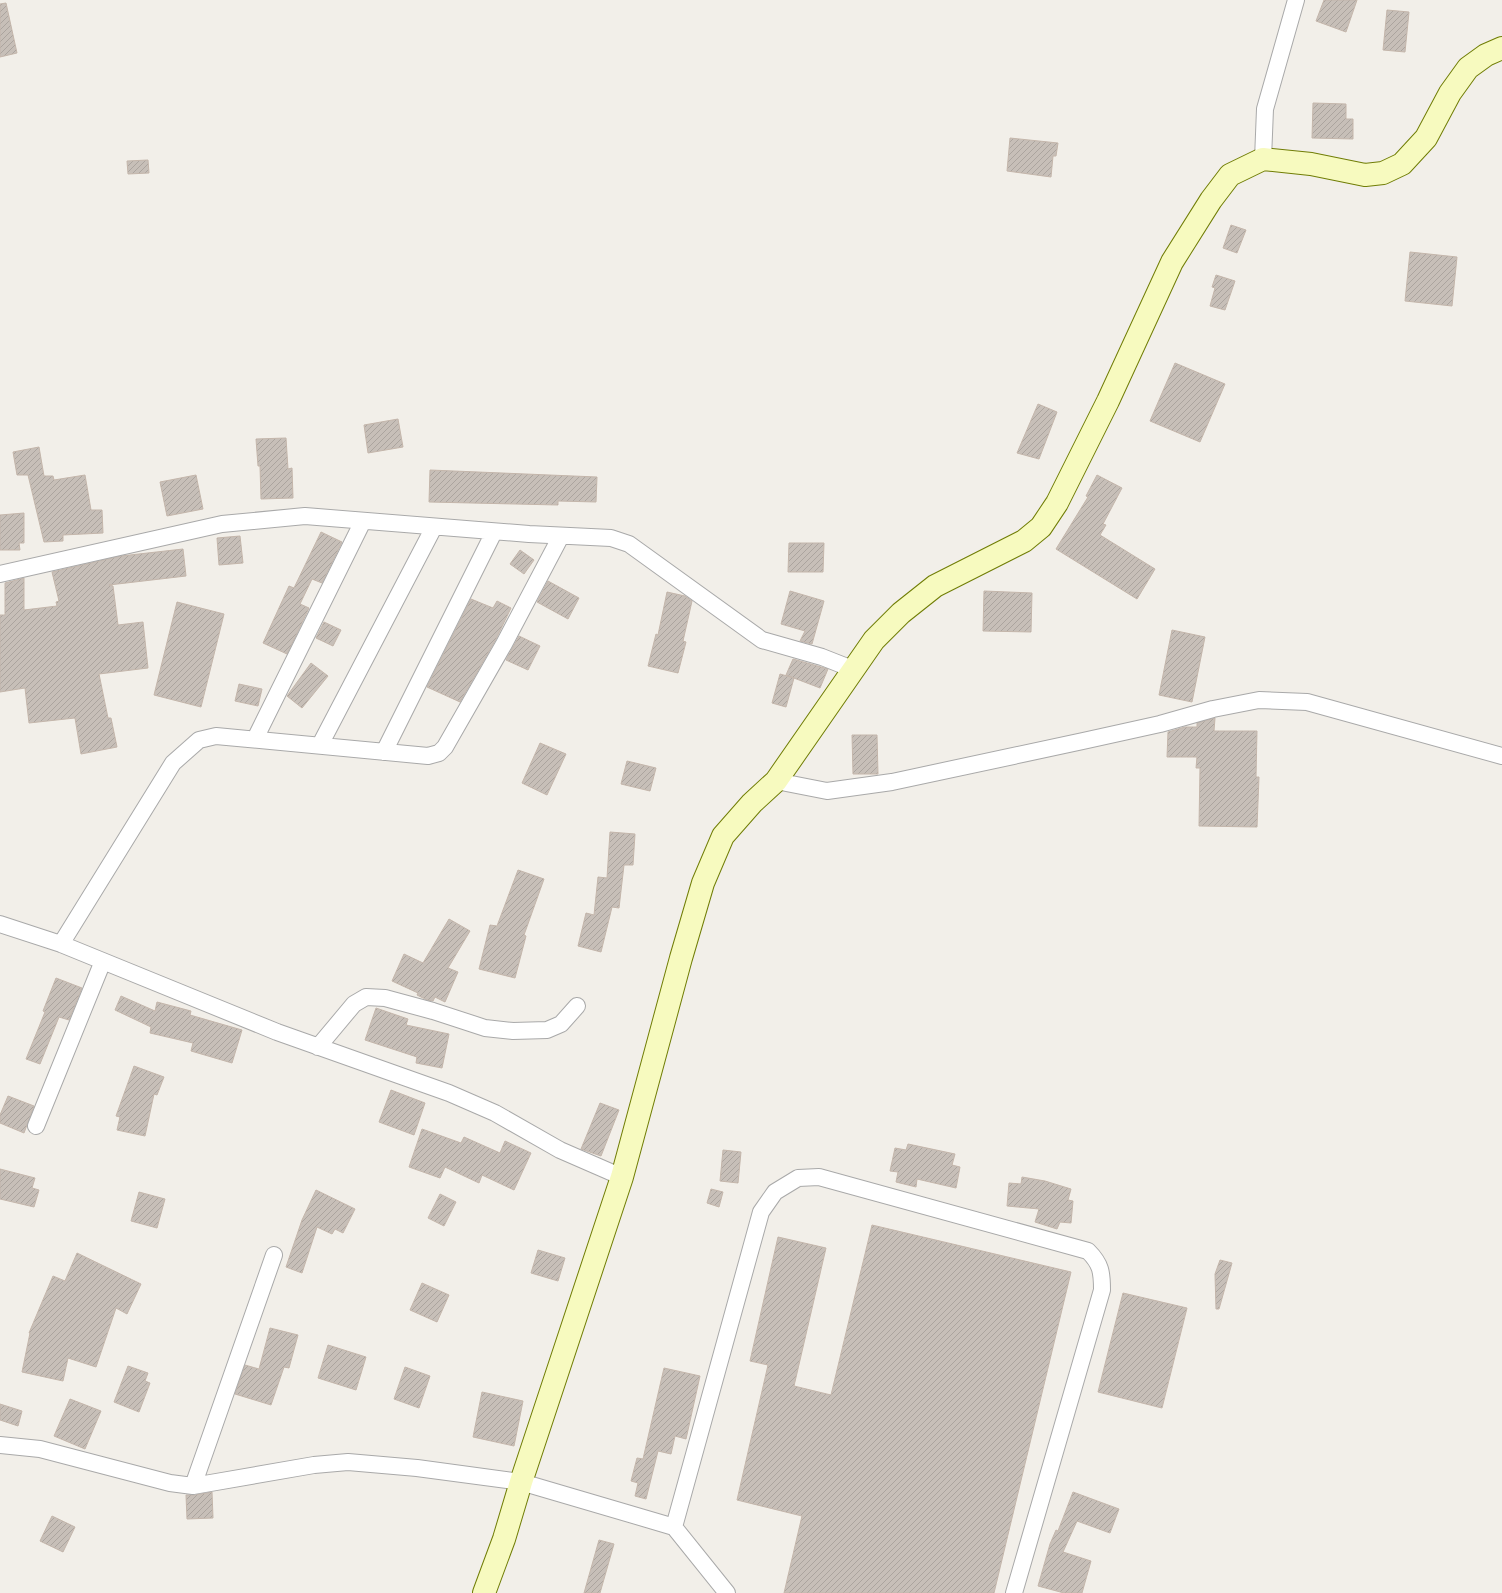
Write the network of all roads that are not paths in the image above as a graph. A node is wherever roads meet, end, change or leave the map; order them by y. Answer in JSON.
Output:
{"nodes":[{"id":1,"x":1296,"y":0,"type":"edge"},
{"id":2,"x":1502,"y":48,"type":"edge"},
{"id":3,"x":1263,"y":159,"type":"junction"},
{"id":4,"x":363,"y":521,"type":"junction"},
{"id":5,"x":434,"y":527,"type":"junction"},
{"id":6,"x":494,"y":532,"type":"junction"},
{"id":7,"x":561,"y":536,"type":"junction"},
{"id":8,"x":0,"y":574,"type":"edge"},
{"id":9,"x":855,"y":670,"type":"junction"},
{"id":10,"x":255,"y":739,"type":"junction"},
{"id":11,"x":320,"y":745,"type":"junction"},
{"id":12,"x":384,"y":752,"type":"junction"},
{"id":13,"x":1502,"y":756,"type":"edge"},
{"id":14,"x":776,"y":781,"type":"junction"},
{"id":15,"x":2,"y":929,"type":"edge"},
{"id":16,"x":61,"y":944,"type":"junction"},
{"id":17,"x":103,"y":962,"type":"junction"},
{"id":18,"x":577,"y":1006,"type":"dead end"},
{"id":19,"x":318,"y":1047,"type":"junction"},
{"id":20,"x":36,"y":1126,"type":"dead end"},
{"id":21,"x":622,"y":1177,"type":"junction"},
{"id":22,"x":274,"y":1254,"type":"dead end"},
{"id":23,"x":0,"y":1445,"type":"edge"},
{"id":24,"x":521,"y":1482,"type":"junction"},
{"id":25,"x":193,"y":1486,"type":"junction"},
{"id":26,"x":674,"y":1527,"type":"junction"},
{"id":27,"x":484,"y":1593,"type":"edge"},
{"id":28,"x":727,"y":1593,"type":"edge"},
{"id":29,"x":1014,"y":1593,"type":"edge"}],
"edges":[{"from":1,"to":3,"type":"street"},
{"from":2,"to":3,"type":"main road"},
{"from":3,"to":9,"type":"main road"},
{"from":4,"to":5,"type":"street"},
{"from":4,"to":8,"type":"street"},
{"from":4,"to":10,"type":"street"},
{"from":5,"to":6,"type":"street"},
{"from":5,"to":11,"type":"street"},
{"from":6,"to":7,"type":"street"},
{"from":6,"to":12,"type":"street"},
{"from":7,"to":9,"type":"street"},
{"from":7,"to":12,"type":"street"},
{"from":9,"to":14,"type":"main road"},
{"from":10,"to":11,"type":"street"},
{"from":10,"to":16,"type":"street"},
{"from":11,"to":12,"type":"street"},
{"from":13,"to":14,"type":"street"},
{"from":14,"to":21,"type":"main road"},
{"from":15,"to":16,"type":"street"},
{"from":16,"to":17,"type":"street"},
{"from":17,"to":19,"type":"street"},
{"from":17,"to":20,"type":"street"},
{"from":18,"to":19,"type":"street"},
{"from":19,"to":21,"type":"street"},
{"from":21,"to":24,"type":"main road"},
{"from":22,"to":25,"type":"street"},
{"from":23,"to":25,"type":"street"},
{"from":24,"to":25,"type":"street"},
{"from":24,"to":26,"type":"street"},
{"from":24,"to":27,"type":"main road"},
{"from":26,"to":28,"type":"street"},
{"from":26,"to":29,"type":"street"}]}
